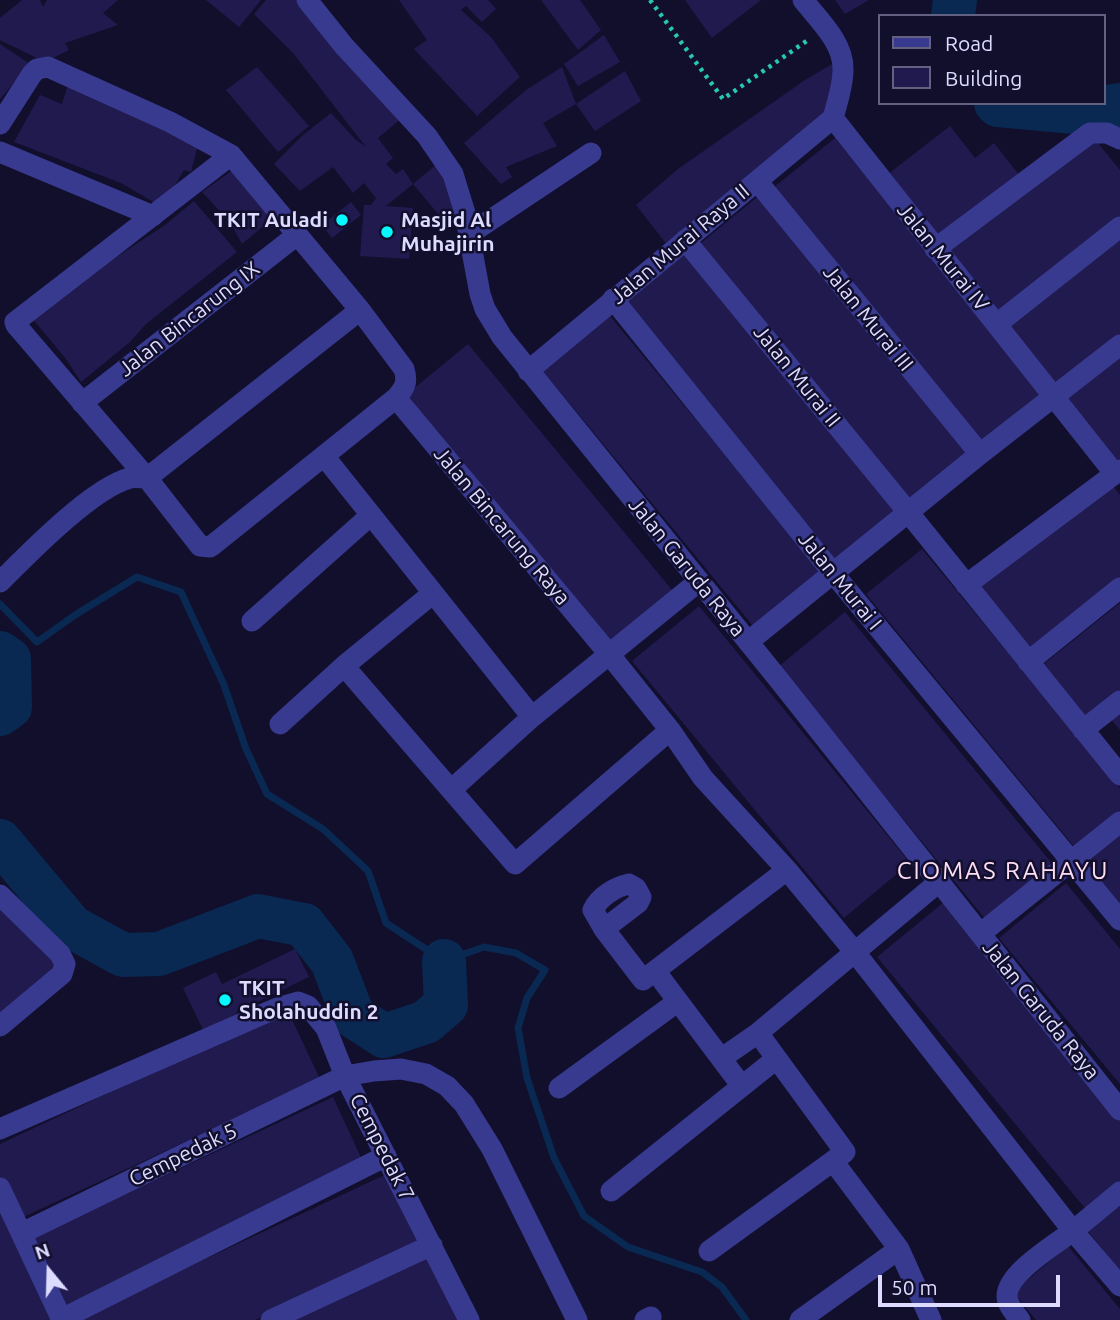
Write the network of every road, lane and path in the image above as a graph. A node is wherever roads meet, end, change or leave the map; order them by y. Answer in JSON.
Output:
{"nodes":[{"id":1,"x":307,"y":0,"type":"edge"},
{"id":2,"x":650,"y":0,"type":"edge"},
{"id":3,"x":803,"y":0,"type":"edge"},
{"id":4,"x":825,"y":27,"type":"junction"},
{"id":5,"x":833,"y":118,"type":"junction"},
{"id":6,"x":0,"y":124,"type":"edge"},
{"id":7,"x":1120,"y":139,"type":"edge"},
{"id":8,"x":0,"y":152,"type":"edge"},
{"id":9,"x":592,"y":153,"type":"dead end"},
{"id":10,"x":231,"y":155,"type":"junction"},
{"id":11,"x":757,"y":181,"type":"junction"},
{"id":12,"x":153,"y":216,"type":"junction"},
{"id":13,"x":1120,"y":227,"type":"edge"},
{"id":14,"x":297,"y":234,"type":"junction"},
{"id":15,"x":468,"y":236,"type":"junction"},
{"id":16,"x":685,"y":240,"type":"junction"},
{"id":17,"x":935,"y":249,"type":"junction"},
{"id":18,"x":613,"y":299,"type":"junction"},
{"id":19,"x":360,"y":310,"type":"junction"},
{"id":20,"x":997,"y":324,"type":"junction"},
{"id":21,"x":1120,"y":345,"type":"edge"},
{"id":22,"x":528,"y":371,"type":"junction"},
{"id":23,"x":1053,"y":397,"type":"junction"},
{"id":24,"x":396,"y":398,"type":"junction"},
{"id":25,"x":82,"y":403,"type":"junction"},
{"id":26,"x":980,"y":454,"type":"junction"},
{"id":27,"x":324,"y":456,"type":"junction"},
{"id":28,"x":1118,"y":471,"type":"edge"},
{"id":29,"x":146,"y":478,"type":"junction"},
{"id":30,"x":908,"y":512,"type":"junction"},
{"id":31,"x":371,"y":515,"type":"junction"},
{"id":32,"x":833,"y":573,"type":"junction"},
{"id":33,"x":0,"y":582,"type":"edge"},
{"id":34,"x":698,"y":582,"type":"junction"},
{"id":35,"x":966,"y":585,"type":"junction"},
{"id":36,"x":1120,"y":588,"type":"edge"},
{"id":37,"x":432,"y":594,"type":"junction"},
{"id":38,"x":252,"y":621,"type":"dead end"},
{"id":39,"x":748,"y":642,"type":"junction"},
{"id":40,"x":609,"y":654,"type":"junction"},
{"id":41,"x":1028,"y":662,"type":"junction"},
{"id":42,"x":344,"y":666,"type":"junction"},
{"id":43,"x":1120,"y":701,"type":"edge"},
{"id":44,"x":532,"y":717,"type":"junction"},
{"id":45,"x":280,"y":724,"type":"dead end"},
{"id":46,"x":670,"y":730,"type":"junction"},
{"id":47,"x":1083,"y":730,"type":"junction"},
{"id":48,"x":1120,"y":775,"type":"edge"},
{"id":49,"x":451,"y":790,"type":"junction"},
{"id":50,"x":1120,"y":822,"type":"edge"},
{"id":51,"x":1072,"y":860,"type":"junction"},
{"id":52,"x":779,"y":876,"type":"dead end"},
{"id":53,"x":940,"y":881,"type":"junction"},
{"id":54,"x":0,"y":895,"type":"edge"},
{"id":55,"x":1120,"y":920,"type":"edge"},
{"id":56,"x":604,"y":929,"type":"dead end"},
{"id":57,"x":980,"y":934,"type":"junction"},
{"id":58,"x":854,"y":951,"type":"junction"},
{"id":59,"x":656,"y":972,"type":"junction"},
{"id":60,"x":677,"y":1002,"type":"junction"},
{"id":61,"x":0,"y":1026,"type":"edge"},
{"id":62,"x":758,"y":1033,"type":"junction"},
{"id":63,"x":722,"y":1058,"type":"junction"},
{"id":64,"x":776,"y":1059,"type":"junction"},
{"id":65,"x":345,"y":1076,"type":"junction"},
{"id":66,"x":741,"y":1085,"type":"junction"},
{"id":67,"x":559,"y":1088,"type":"dead end"},
{"id":68,"x":1120,"y":1110,"type":"edge"},
{"id":69,"x":0,"y":1129,"type":"edge"},
{"id":70,"x":386,"y":1156,"type":"junction"},
{"id":71,"x":833,"y":1161,"type":"junction"},
{"id":72,"x":0,"y":1188,"type":"edge"},
{"id":73,"x":611,"y":1191,"type":"dead end"},
{"id":74,"x":1120,"y":1192,"type":"edge"},
{"id":75,"x":1073,"y":1231,"type":"junction"},
{"id":76,"x":22,"y":1233,"type":"junction"},
{"id":77,"x":432,"y":1245,"type":"junction"},
{"id":78,"x":899,"y":1248,"type":"junction"},
{"id":79,"x":709,"y":1251,"type":"dead end"},
{"id":80,"x":1120,"y":1286,"type":"edge"},
{"id":81,"x":62,"y":1319,"type":"edge"},
{"id":82,"x":271,"y":1320,"type":"edge"},
{"id":83,"x":469,"y":1320,"type":"edge"},
{"id":84,"x":577,"y":1320,"type":"edge"},
{"id":85,"x":800,"y":1320,"type":"edge"},
{"id":86,"x":931,"y":1320,"type":"edge"},
{"id":87,"x":1020,"y":1320,"type":"edge"}],
"edges":[{"from":1,"to":15,"type":"street","name":"Jalan Garuda Raya"},
{"from":2,"to":4,"type":"path"},
{"from":3,"to":4,"type":"street"},
{"from":4,"to":5,"type":"street"},
{"from":5,"to":11,"type":"street","name":"Jalan Murai Raya II"},
{"from":5,"to":17,"type":"street","name":"Jalan Murai IV"},
{"from":6,"to":10,"type":"street"},
{"from":7,"to":17,"type":"street"},
{"from":8,"to":12,"type":"street"},
{"from":9,"to":15,"type":"street"},
{"from":10,"to":12,"type":"street"},
{"from":10,"to":14,"type":"street"},
{"from":11,"to":16,"type":"street","name":"Jalan Murai Raya II"},
{"from":11,"to":26,"type":"street","name":"Jalan Murai III"},
{"from":12,"to":25,"type":"street"},
{"from":13,"to":20,"type":"street"},
{"from":14,"to":19,"type":"street"},
{"from":14,"to":25,"type":"street","name":"Jalan Bincarung IX"},
{"from":15,"to":22,"type":"street","name":"Jalan Garuda Raya"},
{"from":16,"to":18,"type":"street","name":"Jalan Murai Raya II"},
{"from":16,"to":30,"type":"street","name":"Jalan Murai II"},
{"from":17,"to":20,"type":"street","name":"Jalan Murai IV"},
{"from":18,"to":22,"type":"street","name":"Jalan Murai Raya II"},
{"from":18,"to":32,"type":"street","name":"Jalan Murai I"},
{"from":19,"to":24,"type":"street"},
{"from":19,"to":29,"type":"street"},
{"from":20,"to":23,"type":"street","name":"Jalan Murai IV"},
{"from":21,"to":23,"type":"street"},
{"from":22,"to":34,"type":"street","name":"Jalan Garuda Raya"},
{"from":23,"to":26,"type":"street"},
{"from":23,"to":28,"type":"street","name":"Jalan Murai IV"},
{"from":24,"to":27,"type":"street"},
{"from":24,"to":40,"type":"street","name":"Jalan Bincarung Raya"},
{"from":25,"to":29,"type":"street"},
{"from":26,"to":30,"type":"street"},
{"from":27,"to":29,"type":"street"},
{"from":27,"to":31,"type":"street"},
{"from":28,"to":35,"type":"street"},
{"from":29,"to":33,"type":"street"},
{"from":30,"to":32,"type":"street"},
{"from":30,"to":35,"type":"street","name":"Jalan Murai II"},
{"from":31,"to":37,"type":"street"},
{"from":31,"to":38,"type":"street"},
{"from":32,"to":39,"type":"street"},
{"from":32,"to":51,"type":"street","name":"Jalan Murai I"},
{"from":34,"to":39,"type":"street","name":"Jalan Garuda Raya"},
{"from":34,"to":40,"type":"street"},
{"from":35,"to":41,"type":"street","name":"Jalan Murai II"},
{"from":36,"to":41,"type":"street"},
{"from":37,"to":42,"type":"street"},
{"from":37,"to":44,"type":"street"},
{"from":39,"to":53,"type":"street","name":"Jalan Garuda Raya"},
{"from":40,"to":44,"type":"street"},
{"from":40,"to":46,"type":"street","name":"Jalan Bincarung Raya"},
{"from":41,"to":47,"type":"street","name":"Jalan Murai II"},
{"from":42,"to":45,"type":"street"},
{"from":42,"to":49,"type":"street"},
{"from":43,"to":47,"type":"street"},
{"from":44,"to":49,"type":"street"},
{"from":46,"to":49,"type":"street"},
{"from":46,"to":58,"type":"street","name":"Jalan Bincarung Raya"},
{"from":47,"to":48,"type":"street","name":"Jalan Murai II"},
{"from":50,"to":51,"type":"street"},
{"from":51,"to":55,"type":"street","name":"Jalan Murai I"},
{"from":51,"to":57,"type":"street"},
{"from":52,"to":59,"type":"street"},
{"from":53,"to":57,"type":"street","name":"Jalan Garuda Raya"},
{"from":53,"to":58,"type":"street"},
{"from":54,"to":61,"type":"street"},
{"from":56,"to":59,"type":"street"},
{"from":57,"to":68,"type":"street","name":"Jalan Garuda Raya"},
{"from":58,"to":62,"type":"street"},
{"from":58,"to":75,"type":"street","name":"Jalan Bincarung Raya"},
{"from":59,"to":60,"type":"street"},
{"from":60,"to":63,"type":"street"},
{"from":60,"to":67,"type":"street"},
{"from":62,"to":63,"type":"street"},
{"from":62,"to":64,"type":"street"},
{"from":63,"to":66,"type":"street"},
{"from":64,"to":66,"type":"street"},
{"from":64,"to":71,"type":"street"},
{"from":65,"to":69,"type":"street","name":"Cempedak 7"},
{"from":65,"to":70,"type":"street","name":"Cempedak 7"},
{"from":65,"to":76,"type":"street","name":"Cempedak 5"},
{"from":65,"to":84,"type":"street","name":"Cempedak 5"},
{"from":66,"to":73,"type":"street"},
{"from":70,"to":77,"type":"street","name":"Cempedak 7"},
{"from":70,"to":81,"type":"street"},
{"from":71,"to":78,"type":"street"},
{"from":71,"to":79,"type":"street"},
{"from":72,"to":76,"type":"street"},
{"from":74,"to":75,"type":"street"},
{"from":75,"to":80,"type":"street","name":"Jalan Bincarung Raya"},
{"from":75,"to":87,"type":"street"},
{"from":76,"to":81,"type":"street"},
{"from":77,"to":82,"type":"street"},
{"from":77,"to":83,"type":"street","name":"Cempedak 7"},
{"from":78,"to":85,"type":"street"},
{"from":78,"to":86,"type":"street"}]}
